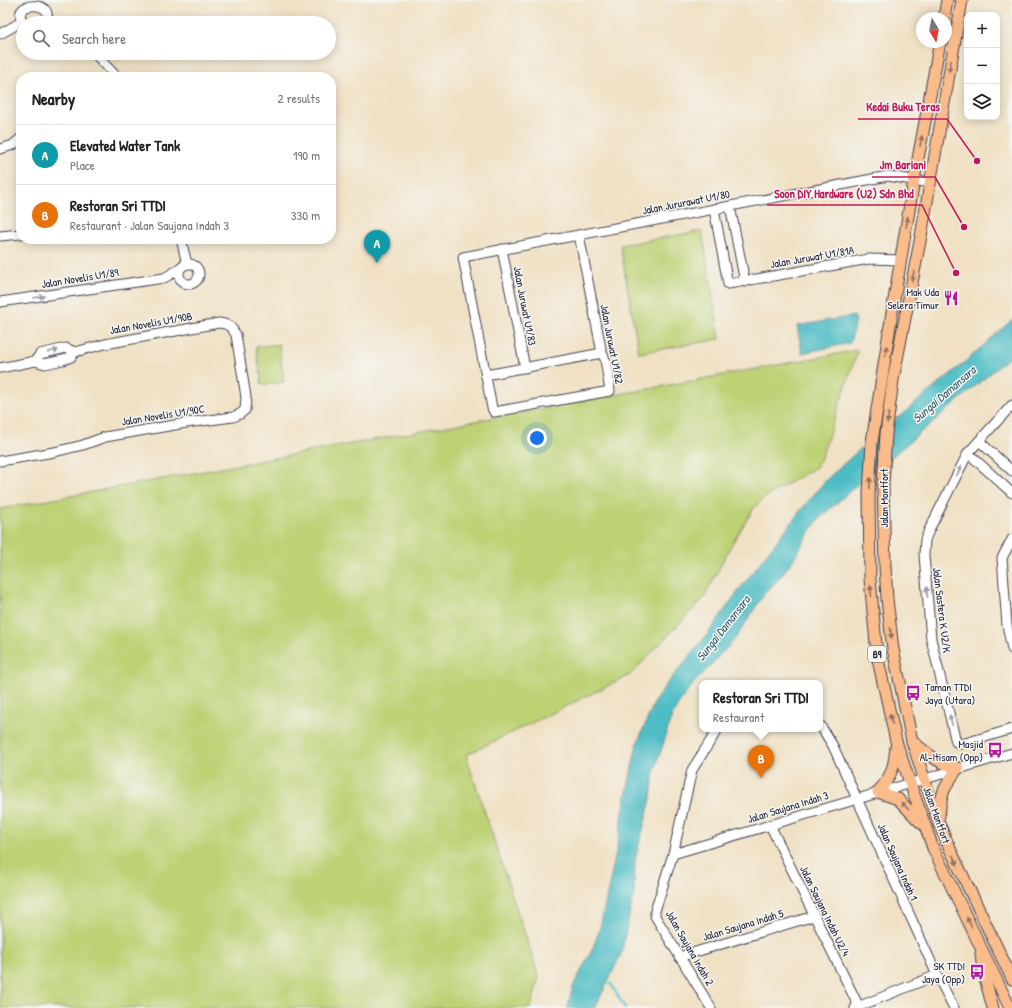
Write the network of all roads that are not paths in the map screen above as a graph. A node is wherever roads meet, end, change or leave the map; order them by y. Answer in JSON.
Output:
{"nodes":[{"id":1,"x":947,"y":0,"type":"edge"},
{"id":2,"x":962,"y":0,"type":"edge"},
{"id":3,"x":33,"y":1,"type":"edge"},
{"id":4,"x":44,"y":3,"type":"edge"},
{"id":5,"x":945,"y":12,"type":"edge"},
{"id":6,"x":22,"y":16,"type":"edge"},
{"id":7,"x":45,"y":16,"type":"edge"},
{"id":8,"x":16,"y":26,"type":"edge"},
{"id":9,"x":0,"y":34,"type":"edge"},
{"id":10,"x":939,"y":48,"type":"edge"},
{"id":11,"x":101,"y":60,"type":"edge"},
{"id":12,"x":112,"y":72,"type":"edge"},
{"id":13,"x":16,"y":145,"type":"edge"},
{"id":14,"x":0,"y":149,"type":"edge"},
{"id":15,"x":914,"y":180,"type":"junction"},
{"id":16,"x":931,"y":183,"type":"junction"},
{"id":17,"x":730,"y":206,"type":"junction"},
{"id":18,"x":714,"y":209,"type":"junction"},
{"id":19,"x":16,"y":234,"type":"edge"},
{"id":20,"x":579,"y":234,"type":"junction"},
{"id":21,"x":0,"y":236,"type":"edge"},
{"id":22,"x":182,"y":244,"type":"edge"},
{"id":23,"x":502,"y":249,"type":"junction"},
{"id":24,"x":901,"y":260,"type":"junction"},
{"id":25,"x":184,"y":266,"type":"junction"},
{"id":26,"x":164,"y":278,"type":"junction"},
{"id":27,"x":182,"y":281,"type":"junction"},
{"id":28,"x":745,"y":282,"type":"junction"},
{"id":29,"x":0,"y":302,"type":"edge"},
{"id":30,"x":231,"y":327,"type":"joint"},
{"id":31,"x":602,"y":353,"type":"junction"},
{"id":32,"x":0,"y":368,"type":"edge"},
{"id":33,"x":525,"y":368,"type":"junction"},
{"id":34,"x":486,"y":375,"type":"junction"},
{"id":35,"x":1012,"y":405,"type":"edge"},
{"id":36,"x":979,"y":441,"type":"junction"},
{"id":37,"x":968,"y":453,"type":"junction"},
{"id":38,"x":0,"y":461,"type":"edge"},
{"id":39,"x":1012,"y":471,"type":"edge"},
{"id":40,"x":1012,"y":492,"type":"edge"},
{"id":41,"x":1012,"y":539,"type":"edge"},
{"id":42,"x":1012,"y":648,"type":"edge"},
{"id":43,"x":1012,"y":729,"type":"edge"},
{"id":44,"x":823,"y":731,"type":"edge"},
{"id":45,"x":716,"y":732,"type":"edge"},
{"id":46,"x":896,"y":741,"type":"junction"},
{"id":47,"x":912,"y":741,"type":"junction"},
{"id":48,"x":1012,"y":753,"type":"edge"},
{"id":49,"x":958,"y":768,"type":"junction"},
{"id":50,"x":924,"y":778,"type":"junction"},
{"id":51,"x":910,"y":783,"type":"junction"},
{"id":52,"x":878,"y":792,"type":"junction"},
{"id":53,"x":857,"y":799,"type":"junction"},
{"id":54,"x":939,"y":824,"type":"junction"},
{"id":55,"x":770,"y":825,"type":"junction"},
{"id":56,"x":925,"y":828,"type":"junction"},
{"id":57,"x":673,"y":854,"type":"junction"},
{"id":58,"x":814,"y":916,"type":"junction"},
{"id":59,"x":979,"y":943,"type":"junction"},
{"id":60,"x":679,"y":957,"type":"junction"},
{"id":61,"x":937,"y":975,"type":"junction"},
{"id":62,"x":1012,"y":979,"type":"edge"},
{"id":63,"x":711,"y":1008,"type":"edge"},
{"id":64,"x":857,"y":1008,"type":"edge"},
{"id":65,"x":954,"y":1008,"type":"edge"},
{"id":66,"x":993,"y":1008,"type":"edge"},
{"id":67,"x":1010,"y":1008,"type":"edge"}],
"edges":[{"from":1,"to":5,"type":"main road"},
{"from":2,"to":16,"type":"main road","name":"Jalan Montfort","number":"B9","one_way":true},
{"from":3,"to":4,"type":"street"},
{"from":3,"to":6,"type":"street"},
{"from":4,"to":7,"type":"street"},
{"from":8,"to":9,"type":"street"},
{"from":15,"to":10,"type":"main road","name":"Jalan Montfort","number":"B9","one_way":true},
{"from":11,"to":12,"type":"street"},
{"from":13,"to":14,"type":"street"},
{"from":15,"to":16,"type":"street","name":"Jalan Jururawat U1/80"},
{"from":15,"to":17,"type":"street","name":"Jalan Jururawat U1/80"},
{"from":24,"to":15,"type":"main road","name":"Jalan Montfort","number":"B9","one_way":true},
{"from":16,"to":47,"type":"main road","name":"Jalan Montfort","number":"B9","one_way":true},
{"from":17,"to":18,"type":"street","name":"Jalan Jururawat U1/80"},
{"from":17,"to":28,"type":"street"},
{"from":18,"to":20,"type":"street","name":"Jalan Jururawat U1/80"},
{"from":18,"to":28,"type":"street","name":"Jalan Juruwat U1/81A"},
{"from":19,"to":21,"type":"street"},
{"from":20,"to":23,"type":"street","name":"Jalan Jururawat U1/80"},
{"from":20,"to":31,"type":"street","name":"Jalan Juruwat U1/82"},
{"from":22,"to":25,"type":"street"},
{"from":23,"to":33,"type":"street","name":"Jalan Juruwat U1/83"},
{"from":23,"to":34,"type":"street","name":"Jalan Jururawat U1/80"},
{"from":24,"to":28,"type":"street","name":"Jalan Juruwat U1/81A"},
{"from":46,"to":24,"type":"main road","name":"Jalan Montfort","number":"B9","one_way":true},
{"from":25,"to":26,"type":"street","name":"Jalan Novelis U1/89"},
{"from":25,"to":27,"type":"street"},
{"from":25,"to":27,"type":"street"},
{"from":26,"to":27,"type":"street","name":"Jalan Novelis U1/89"},
{"from":29,"to":26,"type":"street","name":"Jalan Novelis U1/89","one_way":true},
{"from":30,"to":32,"type":"street","name":"Jalan Novelis U1/90B"},
{"from":30,"to":38,"type":"street","name":"Jalan Novelis U1/90C"},
{"from":31,"to":33,"type":"street"},
{"from":31,"to":34,"type":"street","name":"Jalan Juruwat U1/82"},
{"from":33,"to":34,"type":"street"},
{"from":35,"to":36,"type":"street"},
{"from":36,"to":37,"type":"street"},
{"from":36,"to":39,"type":"street"},
{"from":37,"to":40,"type":"street"},
{"from":43,"to":37,"type":"street","name":"Jalan Sastera K U2/K","one_way":true},
{"from":41,"to":42,"type":"street"},
{"from":44,"to":53,"type":"street","name":"Jalan Saujana Indah 1"},
{"from":45,"to":57,"type":"street"},
{"from":46,"to":51,"type":"main road","name":"Jalan Montfort","number":"B9"},
{"from":46,"to":52,"type":"main road"},
{"from":47,"to":49,"type":"main road"},
{"from":47,"to":50,"type":"main road","name":"Jalan Montfort","number":"B9"},
{"from":48,"to":49,"type":"street","name":"Jalan Saujana Indah 3"},
{"from":49,"to":50,"type":"street","name":"Jalan Saujana Indah 3"},
{"from":49,"to":54,"type":"main road"},
{"from":50,"to":51,"type":"street","name":"Jalan Saujana Indah 3"},
{"from":50,"to":54,"type":"main road","name":"Jalan Montfort","number":"B9"},
{"from":51,"to":52,"type":"street","name":"Jalan Saujana Indah 3"},
{"from":51,"to":56,"type":"main road","name":"Jalan Montfort","number":"B9"},
{"from":52,"to":53,"type":"street","name":"Jalan Saujana Indah 3"},
{"from":56,"to":52,"type":"main road","one_way":true},
{"from":53,"to":55,"type":"street","name":"Jalan Saujana Indah 3"},
{"from":53,"to":61,"type":"street","name":"Jalan Saujana Indah 1"},
{"from":54,"to":62,"type":"main road","name":"Jalan Montfort","number":"B9","one_way":true},
{"from":55,"to":57,"type":"street","name":"Jalan Saujana Indah 3"},
{"from":55,"to":58,"type":"street","name":"Jalan Saujana Indah U2/4"},
{"from":59,"to":56,"type":"main road","name":"Jalan Montfort","number":"B9","one_way":true},
{"from":57,"to":60,"type":"street","name":"Jalan Saujana Indah 2"},
{"from":58,"to":60,"type":"street","name":"Jalan Saujana Indah 5"},
{"from":58,"to":64,"type":"street","name":"Jalan Saujana Indah U2/4"},
{"from":59,"to":66,"type":"main road"},
{"from":59,"to":67,"type":"main road","name":"Jalan Montfort","number":"B9"},
{"from":60,"to":63,"type":"street","name":"Jalan Saujana Indah 2"},
{"from":61,"to":64,"type":"street"},
{"from":61,"to":65,"type":"street","name":"Jalan Saujana Indah 1"}]}
